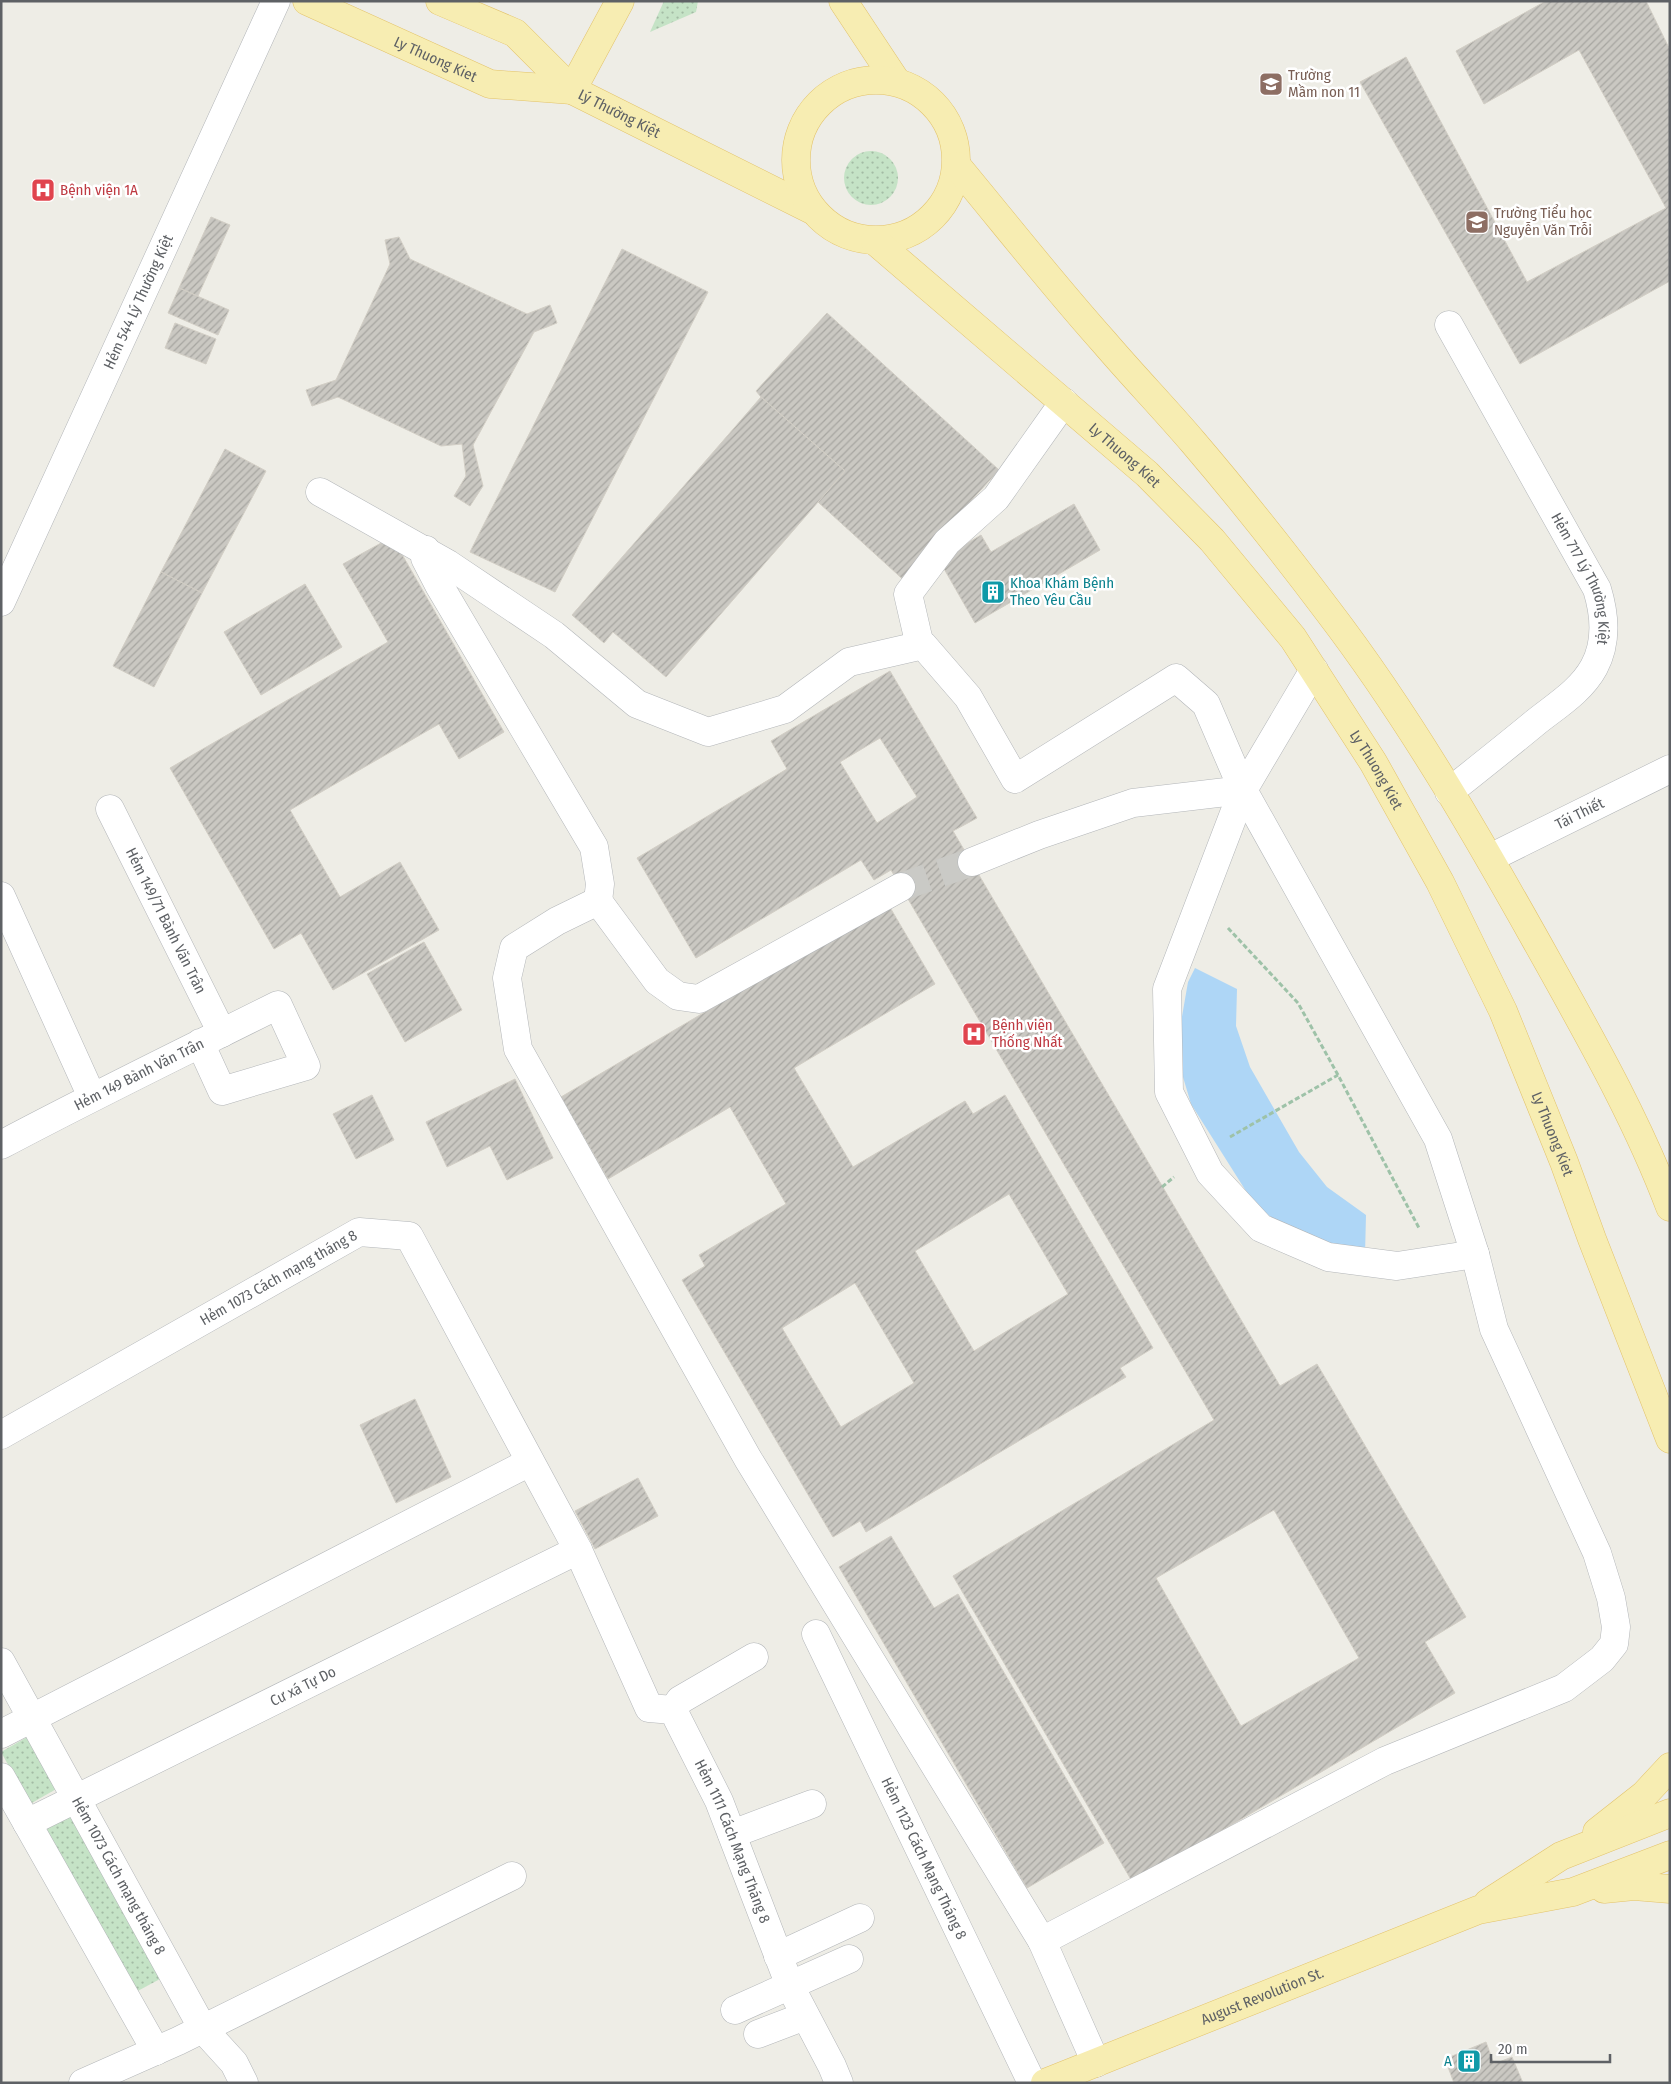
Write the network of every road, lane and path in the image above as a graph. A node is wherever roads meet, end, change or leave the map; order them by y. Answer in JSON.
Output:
{"nodes":[{"id":1,"x":276,"y":1,"type":"edge"},
{"id":2,"x":307,"y":1,"type":"edge"},
{"id":3,"x":440,"y":1,"type":"edge"},
{"id":4,"x":620,"y":1,"type":"edge"},
{"id":5,"x":843,"y":1,"type":"edge"},
{"id":6,"x":896,"y":81,"type":"junction"},
{"id":7,"x":572,"y":90,"type":"junction"},
{"id":8,"x":957,"y":166,"type":"junction"},
{"id":9,"x":812,"y":210,"type":"junction"},
{"id":10,"x":876,"y":241,"type":"junction"},
{"id":11,"x":1449,"y":325,"type":"dead end"},
{"id":12,"x":1064,"y":402,"type":"junction"},
{"id":13,"x":320,"y":492,"type":"dead end"},
{"id":14,"x":426,"y":550,"type":"junction"},
{"id":15,"x":2,"y":598,"type":"edge"},
{"id":16,"x":920,"y":646,"type":"junction"},
{"id":17,"x":1314,"y":670,"type":"junction"},
{"id":18,"x":1670,"y":769,"type":"edge"},
{"id":19,"x":1243,"y":790,"type":"junction"},
{"id":20,"x":1449,"y":792,"type":"junction"},
{"id":21,"x":110,"y":809,"type":"dead end"},
{"id":22,"x":1490,"y":858,"type":"junction"},
{"id":23,"x":972,"y":862,"type":"tunnel mouth"},
{"id":24,"x":901,"y":887,"type":"tunnel mouth"},
{"id":25,"x":1,"y":896,"type":"edge"},
{"id":26,"x":1201,"y":899,"type":"junction"},
{"id":27,"x":598,"y":901,"type":"junction"},
{"id":28,"x":278,"y":1004,"type":"joint"},
{"id":29,"x":211,"y":1038,"type":"junction"},
{"id":30,"x":1338,"y":1075,"type":"junction"},
{"id":31,"x":92,"y":1096,"type":"junction"},
{"id":32,"x":1,"y":1145,"type":"edge"},
{"id":33,"x":1200,"y":1155,"type":"junction"},
{"id":34,"x":1162,"y":1187,"type":"dead end"},
{"id":35,"x":1670,"y":1207,"type":"edge"},
{"id":36,"x":1475,"y":1254,"type":"junction"},
{"id":37,"x":1434,"y":1260,"type":"junction"},
{"id":38,"x":1,"y":1436,"type":"edge"},
{"id":39,"x":1670,"y":1439,"type":"edge"},
{"id":40,"x":530,"y":1462,"type":"junction"},
{"id":41,"x":578,"y":1550,"type":"junction"},
{"id":42,"x":816,"y":1634,"type":"dead end"},
{"id":43,"x":754,"y":1656,"type":"dead end"},
{"id":44,"x":1,"y":1662,"type":"edge"},
{"id":45,"x":673,"y":1710,"type":"junction"},
{"id":46,"x":32,"y":1718,"type":"junction"},
{"id":47,"x":1,"y":1734,"type":"edge"},
{"id":48,"x":1670,"y":1767,"type":"edge"},
{"id":49,"x":1,"y":1777,"type":"edge"},
{"id":50,"x":76,"y":1798,"type":"junction"},
{"id":51,"x":812,"y":1804,"type":"dead end"},
{"id":52,"x":1670,"y":1813,"type":"edge"},
{"id":53,"x":27,"y":1823,"type":"junction"},
{"id":54,"x":732,"y":1834,"type":"junction"},
{"id":55,"x":1561,"y":1856,"type":"junction"},
{"id":56,"x":1670,"y":1856,"type":"edge"},
{"id":57,"x":512,"y":1876,"type":"dead end"},
{"id":58,"x":1670,"y":1889,"type":"edge"},
{"id":59,"x":1573,"y":1892,"type":"junction"},
{"id":60,"x":1478,"y":1910,"type":"junction"},
{"id":61,"x":860,"y":1918,"type":"dead end"},
{"id":62,"x":1042,"y":1940,"type":"junction"},
{"id":63,"x":778,"y":1956,"type":"junction"},
{"id":64,"x":849,"y":1959,"type":"dead end"},
{"id":65,"x":790,"y":1986,"type":"junction"},
{"id":66,"x":735,"y":2010,"type":"dead end"},
{"id":67,"x":805,"y":2016,"type":"junction"},
{"id":68,"x":203,"y":2029,"type":"junction"},
{"id":69,"x":758,"y":2034,"type":"dead end"},
{"id":70,"x":156,"y":2051,"type":"junction"},
{"id":71,"x":1096,"y":2063,"type":"junction"},
{"id":72,"x":84,"y":2083,"type":"edge"},
{"id":73,"x":244,"y":2083,"type":"edge"},
{"id":74,"x":839,"y":2083,"type":"edge"},
{"id":75,"x":1032,"y":2083,"type":"edge"},
{"id":76,"x":1045,"y":2083,"type":"edge"}],
"edges":[{"from":1,"to":15,"type":"street","name":"Hẻm 544 Lý Thường Kiệt"},
{"from":2,"to":7,"type":"main road","name":"Ly Thuong Kiet"},
{"from":3,"to":7,"type":"main road","name":"Lý Thường Kiệt"},
{"from":4,"to":7,"type":"main road"},
{"from":5,"to":6,"type":"main road"},
{"from":6,"to":8,"type":"main road"},
{"from":6,"to":9,"type":"main road"},
{"from":7,"to":9,"type":"main road","name":"Lý Thường Kiệt"},
{"from":8,"to":10,"type":"main road"},
{"from":8,"to":20,"type":"main road"},
{"from":9,"to":10,"type":"main road"},
{"from":10,"to":12,"type":"main road","name":"Ly Thuong Kiet"},
{"from":11,"to":20,"type":"street","name":"Hẻm 717 Lý Thường Kiệt"},
{"from":12,"to":16,"type":"street"},
{"from":12,"to":17,"type":"main road","name":"Ly Thuong Kiet"},
{"from":13,"to":14,"type":"street"},
{"from":14,"to":16,"type":"street"},
{"from":14,"to":27,"type":"street"},
{"from":16,"to":19,"type":"street"},
{"from":17,"to":19,"type":"street"},
{"from":17,"to":39,"type":"main road","name":"Ly Thuong Kiet"},
{"from":18,"to":22,"type":"street","name":"Tái Thiết"},
{"from":19,"to":23,"type":"street"},
{"from":19,"to":26,"type":"street"},
{"from":19,"to":36,"type":"street"},
{"from":20,"to":22,"type":"main road"},
{"from":21,"to":29,"type":"street","name":"Hẻm 149/71 Bành Văn Trân"},
{"from":22,"to":35,"type":"main road"},
{"from":24,"to":27,"type":"street"},
{"from":25,"to":31,"type":"street"},
{"from":26,"to":30,"type":"path"},
{"from":26,"to":33,"type":"street"},
{"from":27,"to":62,"type":"street"},
{"from":28,"to":29,"type":"street","name":"Hẻm 149 Bành Văn Trân"},
{"from":28,"to":29,"type":"street","name":"Hẻm 149/71 Bành Văn Trân"},
{"from":29,"to":31,"type":"street","name":"Hẻm 149 Bành Văn Trân"},
{"from":30,"to":33,"type":"path"},
{"from":30,"to":37,"type":"path"},
{"from":31,"to":32,"type":"street","name":"Hẻm 149 Bành Văn Trân"},
{"from":33,"to":34,"type":"path"},
{"from":33,"to":37,"type":"street"},
{"from":36,"to":37,"type":"street"},
{"from":36,"to":62,"type":"street"},
{"from":38,"to":40,"type":"street","name":"Hẻm 1073 Cách mạng tháng 8"},
{"from":40,"to":41,"type":"street","name":"Hẻm 1073 Cách mạng tháng 8"},
{"from":40,"to":46,"type":"street"},
{"from":41,"to":45,"type":"street"},
{"from":41,"to":50,"type":"street","name":"Cư xá Tự Do"},
{"from":42,"to":75,"type":"street","name":"Hẻm 1123 Cách Mạng Tháng 8"},
{"from":43,"to":45,"type":"street"},
{"from":44,"to":46,"type":"street","name":"Hẻm 1073 Cách mạng tháng 8"},
{"from":45,"to":54,"type":"street","name":"Hẻm 1111 Cách Mạng Tháng 8"},
{"from":46,"to":47,"type":"street"},
{"from":46,"to":50,"type":"street","name":"Hẻm 1073 Cách mạng tháng 8"},
{"from":48,"to":55,"type":"main road"},
{"from":49,"to":53,"type":"street"},
{"from":50,"to":53,"type":"street","name":"Cư xá Tự Do"},
{"from":50,"to":68,"type":"street","name":"Hẻm 1073 Cách mạng tháng 8"},
{"from":51,"to":54,"type":"street"},
{"from":52,"to":55,"type":"main road","name":"August Revolution St."},
{"from":53,"to":70,"type":"street"},
{"from":54,"to":63,"type":"street","name":"Hẻm 1111 Cách Mạng Tháng 8"},
{"from":55,"to":60,"type":"main road","name":"August Revolution St."},
{"from":56,"to":59,"type":"main road","name":"August Revolution St."},
{"from":57,"to":68,"type":"street"},
{"from":58,"to":59,"type":"main road"},
{"from":59,"to":60,"type":"main road","name":"August Revolution St."},
{"from":60,"to":71,"type":"main road","name":"August Revolution St."},
{"from":61,"to":63,"type":"street"},
{"from":62,"to":71,"type":"street"},
{"from":63,"to":65,"type":"street","name":"Hẻm 1111 Cách Mạng Tháng 8"},
{"from":64,"to":65,"type":"street"},
{"from":65,"to":66,"type":"street"},
{"from":65,"to":67,"type":"street","name":"Hẻm 1111 Cách Mạng Tháng 8"},
{"from":67,"to":69,"type":"street"},
{"from":67,"to":74,"type":"street","name":"Hẻm 1111 Cách Mạng Tháng 8"},
{"from":68,"to":70,"type":"street"},
{"from":68,"to":73,"type":"street","name":"Hẻm 1073 Cách mạng tháng 8"},
{"from":70,"to":72,"type":"street"},
{"from":71,"to":76,"type":"main road","name":"August Revolution St."}]}
